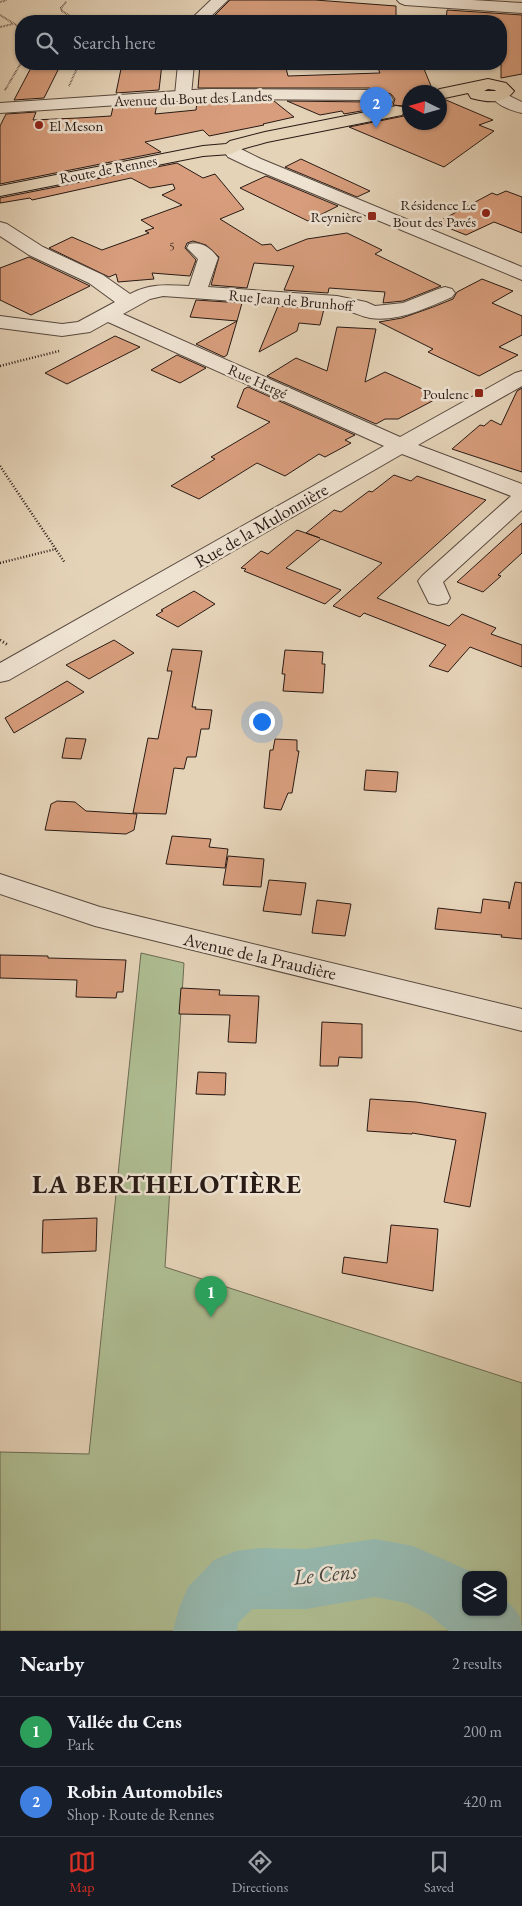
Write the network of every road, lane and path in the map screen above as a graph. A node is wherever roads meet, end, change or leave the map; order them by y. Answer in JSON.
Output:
{"nodes":[{"id":1,"x":7,"y":0,"type":"edge"},
{"id":2,"x":220,"y":0,"type":"edge"},
{"id":3,"x":405,"y":0,"type":"edge"},
{"id":4,"x":0,"y":2,"type":"edge"},
{"id":5,"x":66,"y":2,"type":"dead end"},
{"id":6,"x":459,"y":2,"type":"edge"},
{"id":7,"x":522,"y":8,"type":"edge"},
{"id":8,"x":0,"y":15,"type":"edge"},
{"id":9,"x":68,"y":15,"type":"edge"},
{"id":10,"x":204,"y":15,"type":"edge"},
{"id":11,"x":14,"y":24,"type":"joint"},
{"id":12,"x":0,"y":27,"type":"edge"},
{"id":13,"x":17,"y":70,"type":"edge"},
{"id":14,"x":76,"y":70,"type":"edge"},
{"id":15,"x":185,"y":70,"type":"edge"},
{"id":16,"x":522,"y":82,"type":"edge"},
{"id":17,"x":69,"y":86,"type":"dead end"},
{"id":18,"x":489,"y":91,"type":"junction"},
{"id":19,"x":0,"y":93,"type":"edge"},
{"id":20,"x":447,"y":94,"type":"edge"},
{"id":21,"x":183,"y":95,"type":"junction"},
{"id":22,"x":447,"y":100,"type":"edge"},
{"id":23,"x":396,"y":105,"type":"edge"},
{"id":24,"x":0,"y":108,"type":"edge"},
{"id":25,"x":522,"y":108,"type":"edge"},
{"id":26,"x":225,"y":145,"type":"junction"},
{"id":27,"x":0,"y":184,"type":"edge"},
{"id":28,"x":0,"y":190,"type":"edge"},
{"id":29,"x":0,"y":228,"type":"edge"},
{"id":30,"x":196,"y":248,"type":"dead end"},
{"id":31,"x":522,"y":274,"type":"edge"},
{"id":32,"x":197,"y":292,"type":"junction"},
{"id":33,"x":445,"y":294,"type":"dead end"},
{"id":34,"x":117,"y":308,"type":"junction"},
{"id":35,"x":0,"y":322,"type":"edge"},
{"id":36,"x":59,"y":351,"type":"dead end"},
{"id":37,"x":0,"y":366,"type":"edge"},
{"id":38,"x":522,"y":377,"type":"edge"},
{"id":39,"x":400,"y":446,"type":"junction"},
{"id":40,"x":0,"y":466,"type":"edge"},
{"id":41,"x":522,"y":492,"type":"edge"},
{"id":42,"x":522,"y":498,"type":"edge"},
{"id":43,"x":56,"y":549,"type":"junction"},
{"id":44,"x":65,"y":562,"type":"dead end"},
{"id":45,"x":0,"y":563,"type":"edge"},
{"id":46,"x":438,"y":598,"type":"dead end"},
{"id":47,"x":0,"y":674,"type":"edge"},
{"id":48,"x":0,"y":884,"type":"edge"},
{"id":49,"x":522,"y":1020,"type":"edge"}],
"edges":[{"from":1,"to":4,"type":"path"},
{"from":2,"to":10,"type":"street"},
{"from":3,"to":6,"type":"street"},
{"from":5,"to":9,"type":"path"},
{"from":6,"to":7,"type":"street"},
{"from":8,"to":11,"type":"path"},
{"from":11,"to":12,"type":"path"},
{"from":13,"to":19,"type":"path"},
{"from":14,"to":17,"type":"path"},
{"from":15,"to":21,"type":"street"},
{"from":16,"to":18,"type":"main road"},
{"from":18,"to":20,"type":"main road"},
{"from":18,"to":22,"type":"main road"},
{"from":18,"to":25,"type":"street"},
{"from":21,"to":23,"type":"street","name":"Avenue du Bout des Landes"},
{"from":21,"to":24,"type":"street","name":"Avenue du Bout des Landes"},
{"from":23,"to":26,"type":"main road","name":"Route de Rennes"},
{"from":26,"to":27,"type":"main road","name":"Route de Rennes"},
{"from":26,"to":28,"type":"main road","name":"Route de Rennes"},
{"from":26,"to":31,"type":"street"},
{"from":29,"to":34,"type":"street","name":"Rue Hergé"},
{"from":30,"to":32,"type":"street"},
{"from":32,"to":33,"type":"street","name":"Rue Jean de Brunhoff"},
{"from":32,"to":34,"type":"street","name":"Rue Jean de Brunhoff"},
{"from":34,"to":35,"type":"street","name":"Rue Jean de Brunhoff"},
{"from":34,"to":39,"type":"street","name":"Rue Hergé"},
{"from":36,"to":37,"type":"path"},
{"from":38,"to":39,"type":"street","name":"Rue de la Mulonnière"},
{"from":39,"to":41,"type":"street","name":"Rue Hergé"},
{"from":39,"to":47,"type":"street","name":"Rue de la Mulonnière"},
{"from":40,"to":43,"type":"path"},
{"from":42,"to":46,"type":"street"},
{"from":43,"to":44,"type":"path"},
{"from":43,"to":45,"type":"path"},
{"from":48,"to":49,"type":"street","name":"Avenue de la Praudière"}]}
